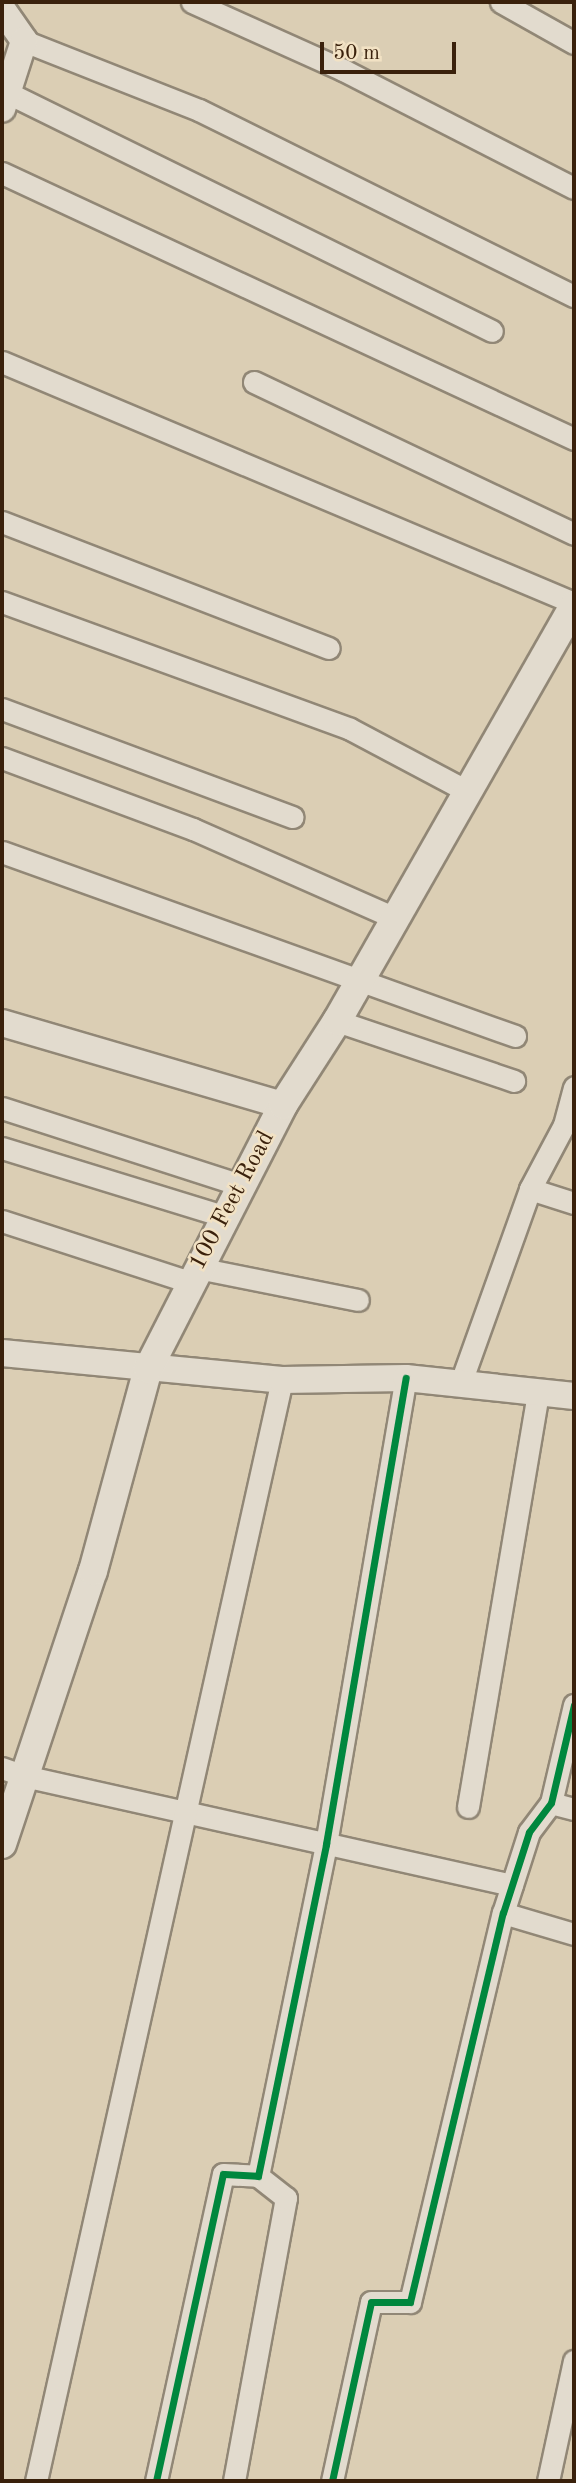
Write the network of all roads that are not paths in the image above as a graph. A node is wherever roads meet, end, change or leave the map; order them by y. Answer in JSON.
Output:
{"nodes":[{"id":1,"x":192,"y":2,"type":"edge"},
{"id":2,"x":500,"y":2,"type":"edge"},
{"id":3,"x":2,"y":9,"type":"edge"},
{"id":4,"x":24,"y":41,"type":"junction"},
{"id":5,"x":574,"y":43,"type":"edge"},
{"id":6,"x":5,"y":101,"type":"edge"},
{"id":7,"x":2,"y":173,"type":"edge"},
{"id":8,"x":574,"y":188,"type":"edge"},
{"id":9,"x":574,"y":296,"type":"edge"},
{"id":10,"x":492,"y":331,"type":"dead end"},
{"id":11,"x":2,"y":362,"type":"edge"},
{"id":12,"x":254,"y":382,"type":"dead end"},
{"id":13,"x":574,"y":439,"type":"edge"},
{"id":14,"x":2,"y":522,"type":"edge"},
{"id":15,"x":574,"y":534,"type":"edge"},
{"id":16,"x":2,"y":601,"type":"edge"},
{"id":17,"x":574,"y":605,"type":"edge"},
{"id":18,"x":329,"y":648,"type":"dead end"},
{"id":19,"x":2,"y":709,"type":"edge"},
{"id":20,"x":2,"y":758,"type":"edge"},
{"id":21,"x":467,"y":791,"type":"junction"},
{"id":22,"x":293,"y":817,"type":"dead end"},
{"id":23,"x":2,"y":852,"type":"edge"},
{"id":24,"x":395,"y":918,"type":"junction"},
{"id":25,"x":359,"y":981,"type":"junction"},
{"id":26,"x":337,"y":1021,"type":"junction"},
{"id":27,"x":2,"y":1023,"type":"edge"},
{"id":28,"x":515,"y":1035,"type":"dead end"},
{"id":29,"x":514,"y":1081,"type":"dead end"},
{"id":30,"x":573,"y":1093,"type":"edge"},
{"id":31,"x":283,"y":1105,"type":"junction"},
{"id":32,"x":2,"y":1108,"type":"edge"},
{"id":33,"x":2,"y":1148,"type":"edge"},
{"id":34,"x":244,"y":1186,"type":"junction"},
{"id":35,"x":530,"y":1189,"type":"junction"},
{"id":36,"x":574,"y":1203,"type":"edge"},
{"id":37,"x":226,"y":1217,"type":"junction"},
{"id":38,"x":2,"y":1221,"type":"edge"},
{"id":39,"x":194,"y":1275,"type":"junction"},
{"id":40,"x":358,"y":1300,"type":"dead end"},
{"id":41,"x":2,"y":1353,"type":"edge"},
{"id":42,"x":148,"y":1369,"type":"junction"},
{"id":43,"x":406,"y":1378,"type":"junction"},
{"id":44,"x":282,"y":1380,"type":"junction"},
{"id":45,"x":461,"y":1382,"type":"junction"},
{"id":46,"x":538,"y":1394,"type":"junction"},
{"id":47,"x":574,"y":1396,"type":"edge"},
{"id":48,"x":574,"y":1704,"type":"edge"},
{"id":49,"x":13,"y":1772,"type":"edge"},
{"id":50,"x":551,"y":1804,"type":"junction"},
{"id":51,"x":468,"y":1807,"type":"dead end"},
{"id":52,"x":574,"y":1809,"type":"edge"},
{"id":53,"x":186,"y":1813,"type":"junction"},
{"id":54,"x":2,"y":1844,"type":"edge"},
{"id":55,"x":326,"y":1844,"type":"junction"},
{"id":56,"x":512,"y":1885,"type":"junction"},
{"id":57,"x":503,"y":1913,"type":"junction"},
{"id":58,"x":574,"y":1934,"type":"edge"},
{"id":59,"x":258,"y":2176,"type":"junction"},
{"id":60,"x":574,"y":2361,"type":"edge"},
{"id":61,"x":36,"y":2481,"type":"edge"},
{"id":62,"x":156,"y":2481,"type":"edge"},
{"id":63,"x":234,"y":2481,"type":"edge"},
{"id":64,"x":332,"y":2481,"type":"edge"},
{"id":65,"x":548,"y":2481,"type":"edge"}],
"edges":[{"from":1,"to":8,"type":"street"},
{"from":2,"to":5,"type":"street"},
{"from":3,"to":4,"type":"street"},
{"from":4,"to":6,"type":"street"},
{"from":4,"to":9,"type":"street"},
{"from":6,"to":10,"type":"street"},
{"from":7,"to":13,"type":"street"},
{"from":11,"to":17,"type":"street"},
{"from":12,"to":15,"type":"street"},
{"from":14,"to":18,"type":"street"},
{"from":16,"to":21,"type":"street"},
{"from":17,"to":21,"type":"main road","name":"100 Feet Road"},
{"from":19,"to":22,"type":"street"},
{"from":20,"to":24,"type":"street"},
{"from":21,"to":24,"type":"main road","name":"100 Feet Road"},
{"from":23,"to":25,"type":"street"},
{"from":24,"to":25,"type":"main road","name":"100 Feet Road"},
{"from":25,"to":26,"type":"main road","name":"100 Feet Road"},
{"from":25,"to":28,"type":"street"},
{"from":26,"to":29,"type":"street"},
{"from":26,"to":31,"type":"main road","name":"100 Feet Road"},
{"from":27,"to":31,"type":"street"},
{"from":30,"to":35,"type":"street"},
{"from":31,"to":34,"type":"main road","name":"100 Feet Road"},
{"from":32,"to":34,"type":"street"},
{"from":33,"to":37,"type":"street"},
{"from":34,"to":37,"type":"main road","name":"100 Feet Road"},
{"from":35,"to":36,"type":"street"},
{"from":35,"to":45,"type":"street"},
{"from":37,"to":39,"type":"main road","name":"100 Feet Road"},
{"from":38,"to":39,"type":"street"},
{"from":39,"to":40,"type":"street"},
{"from":39,"to":42,"type":"main road","name":"100 Feet Road"},
{"from":41,"to":42,"type":"street"},
{"from":42,"to":44,"type":"street"},
{"from":42,"to":49,"type":"main road","name":"100 Feet Road"},
{"from":43,"to":44,"type":"street"},
{"from":43,"to":45,"type":"street"},
{"from":43,"to":55,"type":"street"},
{"from":44,"to":53,"type":"street"},
{"from":45,"to":46,"type":"street"},
{"from":46,"to":47,"type":"street"},
{"from":46,"to":51,"type":"street"},
{"from":48,"to":50,"type":"street"},
{"from":49,"to":53,"type":"street"},
{"from":49,"to":54,"type":"main road","name":"100 Feet Road"},
{"from":50,"to":52,"type":"street"},
{"from":50,"to":56,"type":"street"},
{"from":53,"to":55,"type":"street"},
{"from":53,"to":61,"type":"street"},
{"from":55,"to":56,"type":"street"},
{"from":55,"to":59,"type":"street"},
{"from":56,"to":57,"type":"street"},
{"from":57,"to":58,"type":"street"},
{"from":57,"to":64,"type":"street"},
{"from":59,"to":62,"type":"street"},
{"from":59,"to":63,"type":"street"},
{"from":60,"to":65,"type":"street"}]}
